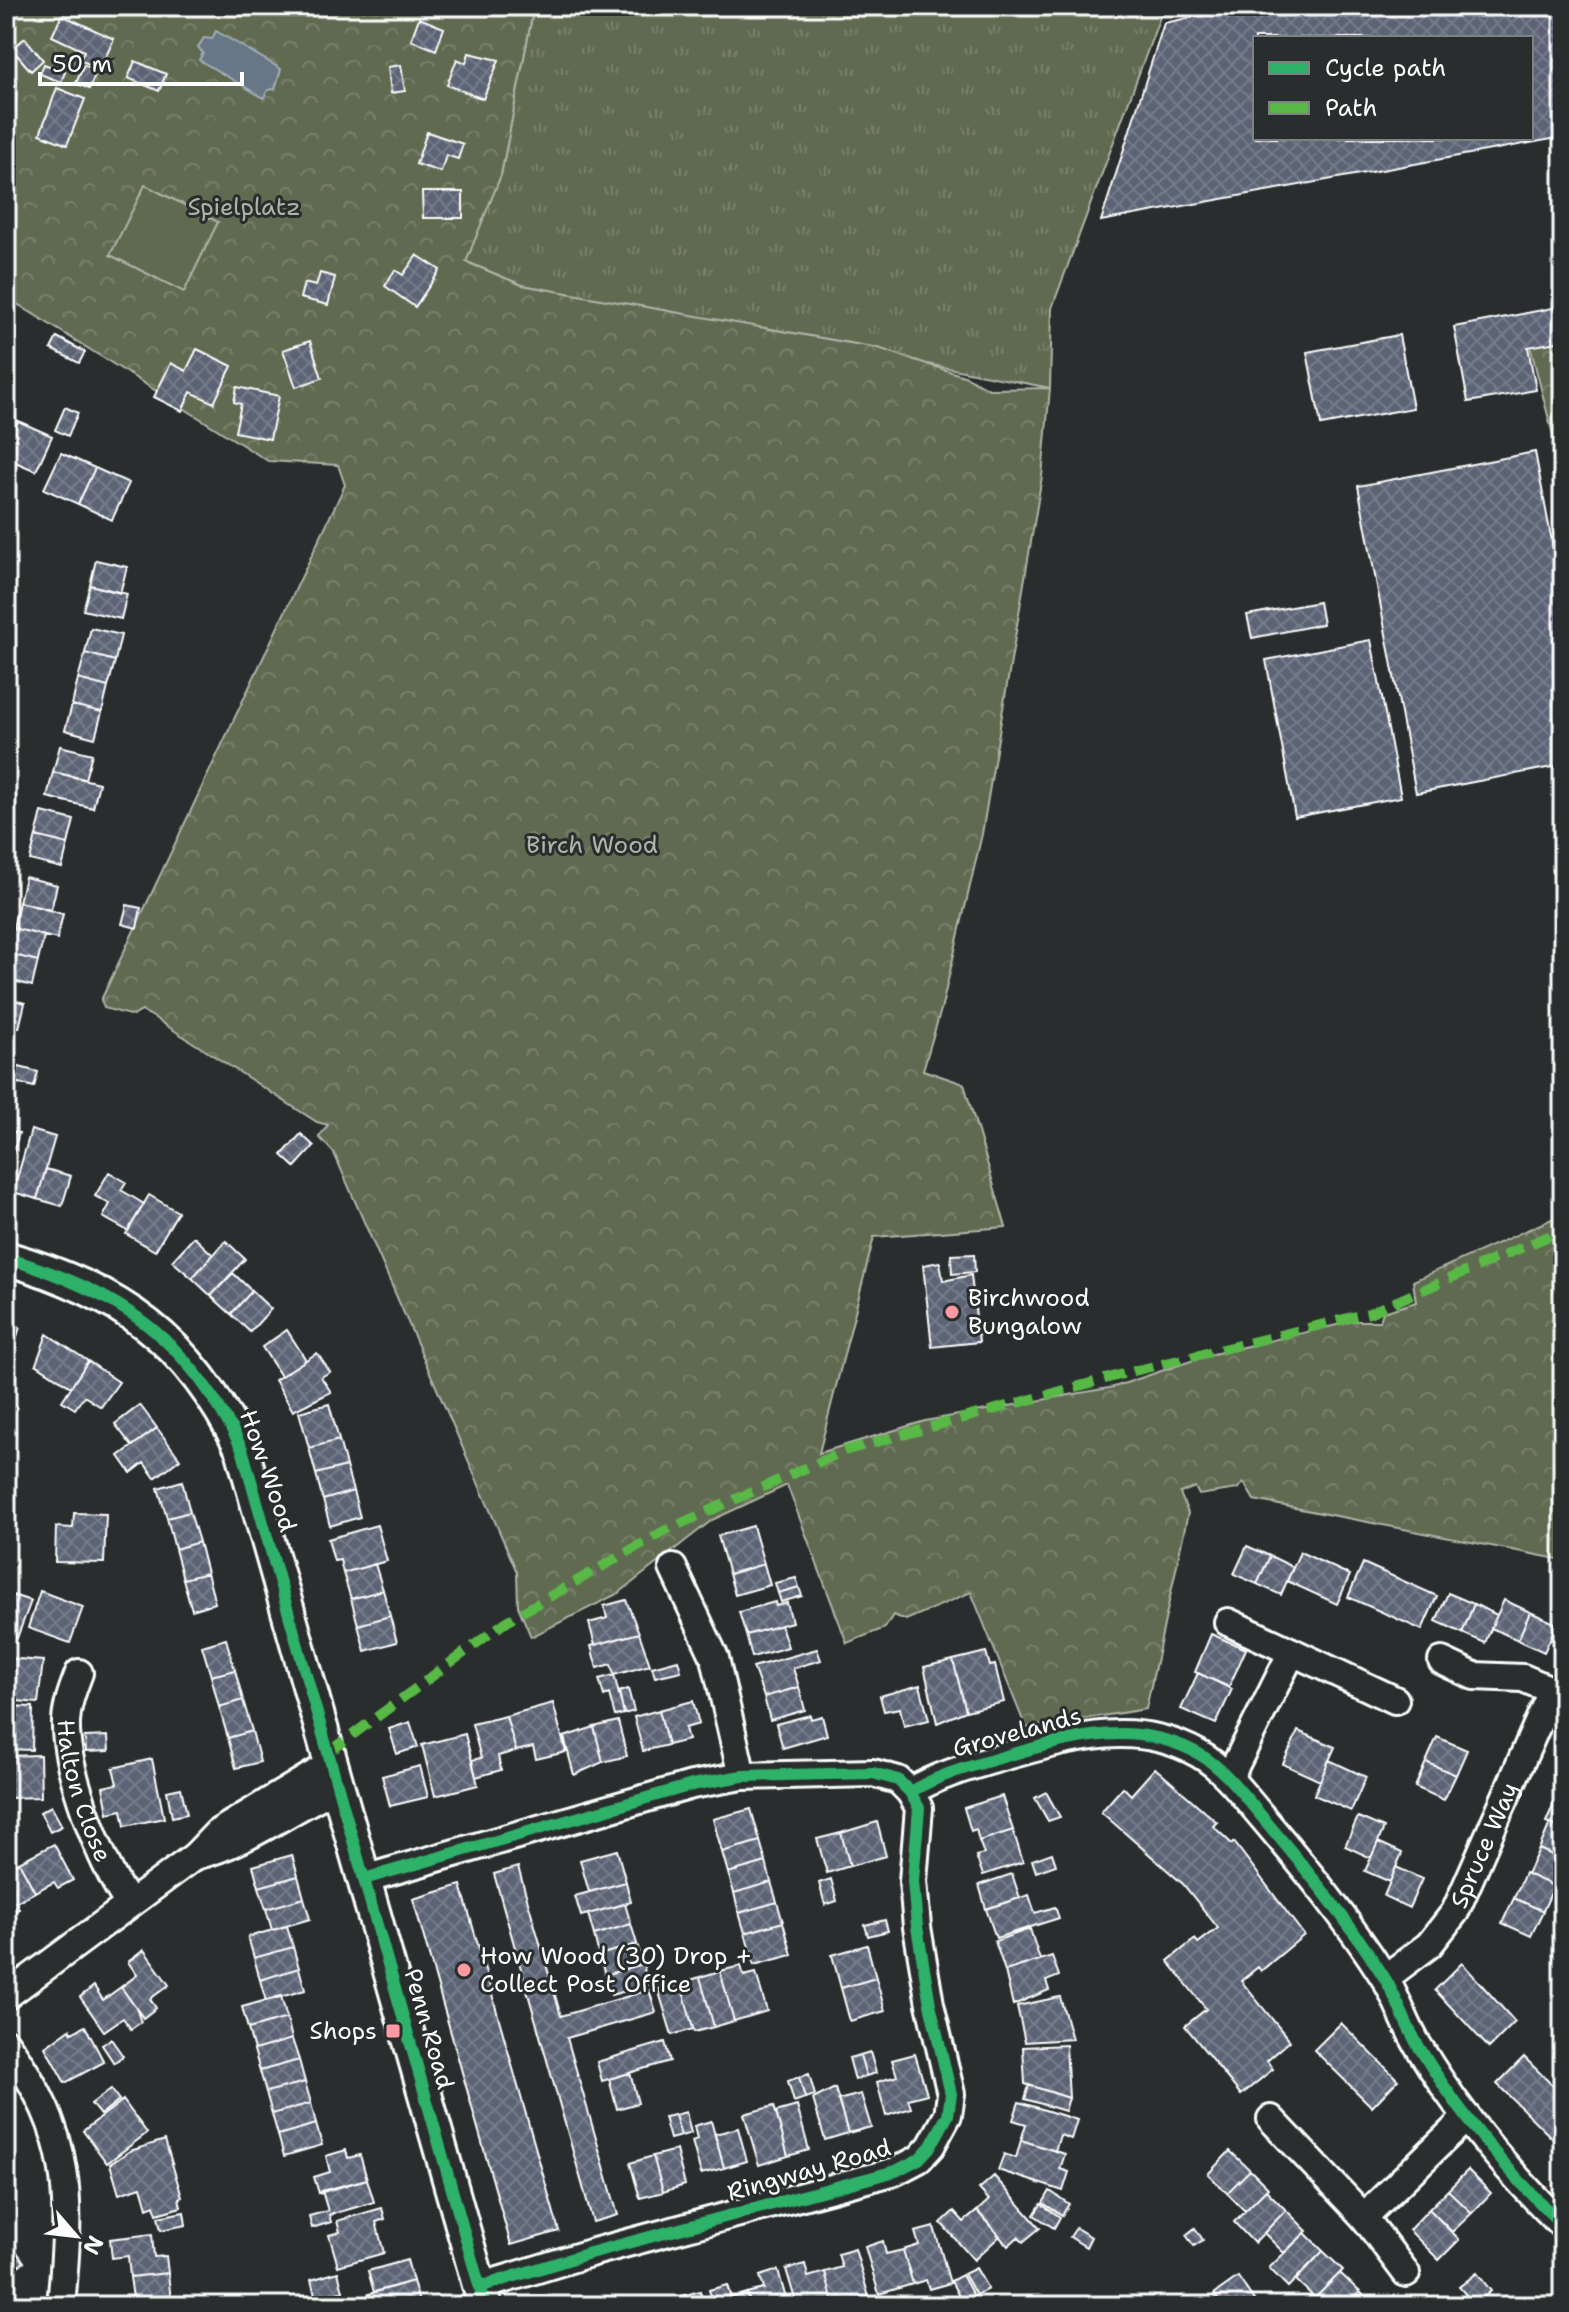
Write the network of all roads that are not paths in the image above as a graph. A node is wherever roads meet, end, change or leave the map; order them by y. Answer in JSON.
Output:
{"nodes":[{"id":1,"x":6,"y":1258,"type":"edge"},
{"id":2,"x":673,"y":1568,"type":"dead end"},
{"id":3,"x":1228,"y":1622,"type":"dead end"},
{"id":4,"x":1292,"y":1652,"type":"junction"},
{"id":5,"x":1442,"y":1661,"type":"dead end"},
{"id":6,"x":79,"y":1673,"type":"dead end"},
{"id":7,"x":1558,"y":1693,"type":"edge"},
{"id":8,"x":1395,"y":1700,"type":"dead end"},
{"id":9,"x":334,"y":1775,"type":"junction"},
{"id":10,"x":742,"y":1776,"type":"junction"},
{"id":11,"x":1229,"y":1778,"type":"junction"},
{"id":12,"x":910,"y":1792,"type":"junction"},
{"id":13,"x":364,"y":1879,"type":"junction"},
{"id":14,"x":128,"y":1902,"type":"junction"},
{"id":15,"x":1385,"y":1978,"type":"junction"},
{"id":16,"x":6,"y":1996,"type":"edge"},
{"id":17,"x":6,"y":2043,"type":"edge"},
{"id":18,"x":1467,"y":2117,"type":"junction"},
{"id":19,"x":1271,"y":2119,"type":"dead end"},
{"id":20,"x":1364,"y":2217,"type":"junction"},
{"id":21,"x":1563,"y":2226,"type":"edge"},
{"id":22,"x":1406,"y":2273,"type":"dead end"},
{"id":23,"x":482,"y":2296,"type":"edge"},
{"id":24,"x":61,"y":2306,"type":"edge"}],
"edges":[{"from":1,"to":9,"type":"street","name":"How Wood"},
{"from":2,"to":10,"type":"street"},
{"from":3,"to":4,"type":"street"},
{"from":4,"to":8,"type":"street"},
{"from":4,"to":11,"type":"street"},
{"from":5,"to":7,"type":"street","name":"Spruce Way"},
{"from":6,"to":14,"type":"street","name":"Halton Close"},
{"from":7,"to":15,"type":"street","name":"Spruce Way"},
{"from":9,"to":13,"type":"street","name":"Penn Road"},
{"from":9,"to":14,"type":"street"},
{"from":10,"to":12,"type":"street"},
{"from":10,"to":13,"type":"street"},
{"from":11,"to":12,"type":"street","name":"Grovelands"},
{"from":11,"to":15,"type":"street","name":"Grovelands"},
{"from":12,"to":23,"type":"street","name":"Ringway Road"},
{"from":13,"to":23,"type":"street","name":"Penn Road"},
{"from":14,"to":16,"type":"street"},
{"from":15,"to":18,"type":"street","name":"Grovelands"},
{"from":17,"to":24,"type":"street"},
{"from":18,"to":20,"type":"street"},
{"from":18,"to":21,"type":"street","name":"Grovelands"},
{"from":19,"to":20,"type":"street"},
{"from":20,"to":22,"type":"street"}]}
